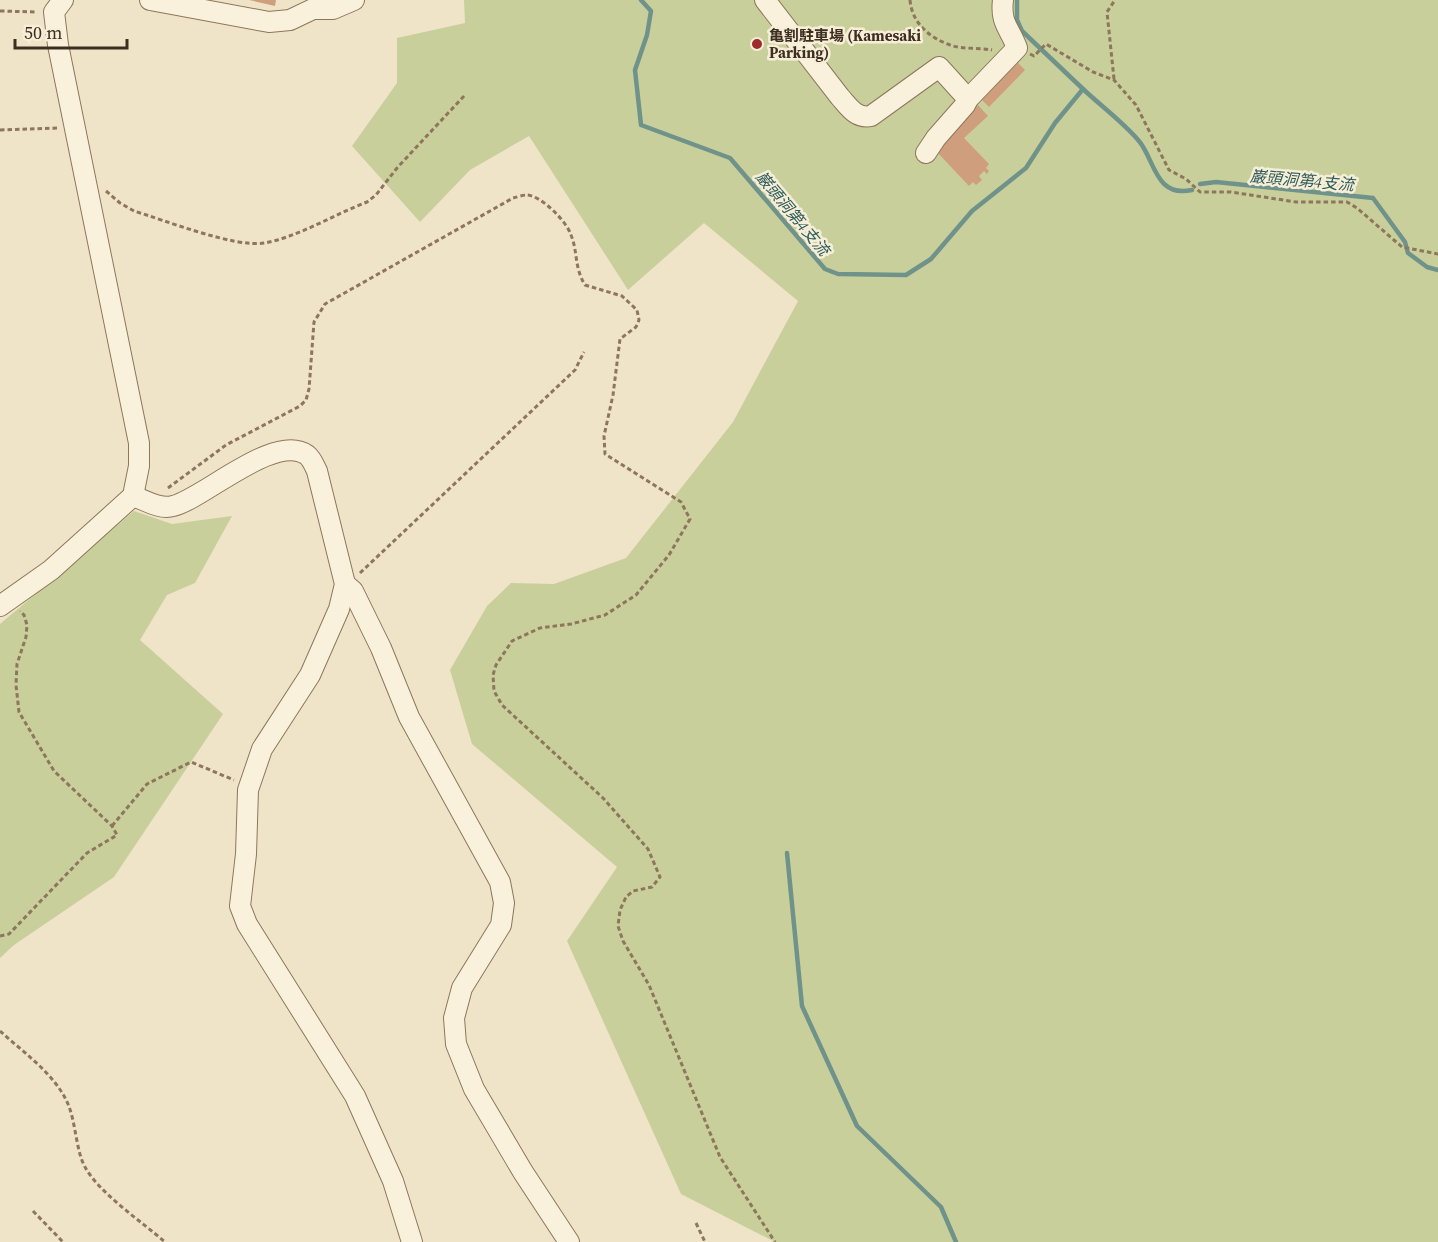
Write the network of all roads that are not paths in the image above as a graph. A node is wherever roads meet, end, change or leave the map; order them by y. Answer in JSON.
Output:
{"nodes":[{"id":1,"x":150,"y":0,"type":"edge"},
{"id":2,"x":354,"y":0,"type":"edge"},
{"id":3,"x":765,"y":0,"type":"edge"},
{"id":4,"x":1003,"y":0,"type":"edge"},
{"id":5,"x":314,"y":5,"type":"edge"},
{"id":6,"x":58,"y":6,"type":"edge"},
{"id":7,"x":968,"y":99,"type":"junction"},
{"id":8,"x":926,"y":153,"type":"dead end"},
{"id":9,"x":142,"y":499,"type":"junction"},
{"id":10,"x":345,"y":584,"type":"junction"},
{"id":11,"x":4,"y":602,"type":"edge"},
{"id":12,"x":412,"y":1242,"type":"edge"},
{"id":13,"x":569,"y":1242,"type":"edge"}],
"edges":[{"from":1,"to":5,"type":"street"},
{"from":2,"to":5,"type":"street"},
{"from":3,"to":7,"type":"street"},
{"from":4,"to":7,"type":"street"},
{"from":6,"to":9,"type":"street"},
{"from":7,"to":8,"type":"street"},
{"from":9,"to":10,"type":"street"},
{"from":9,"to":11,"type":"street"},
{"from":10,"to":12,"type":"street"},
{"from":10,"to":13,"type":"street"}]}
